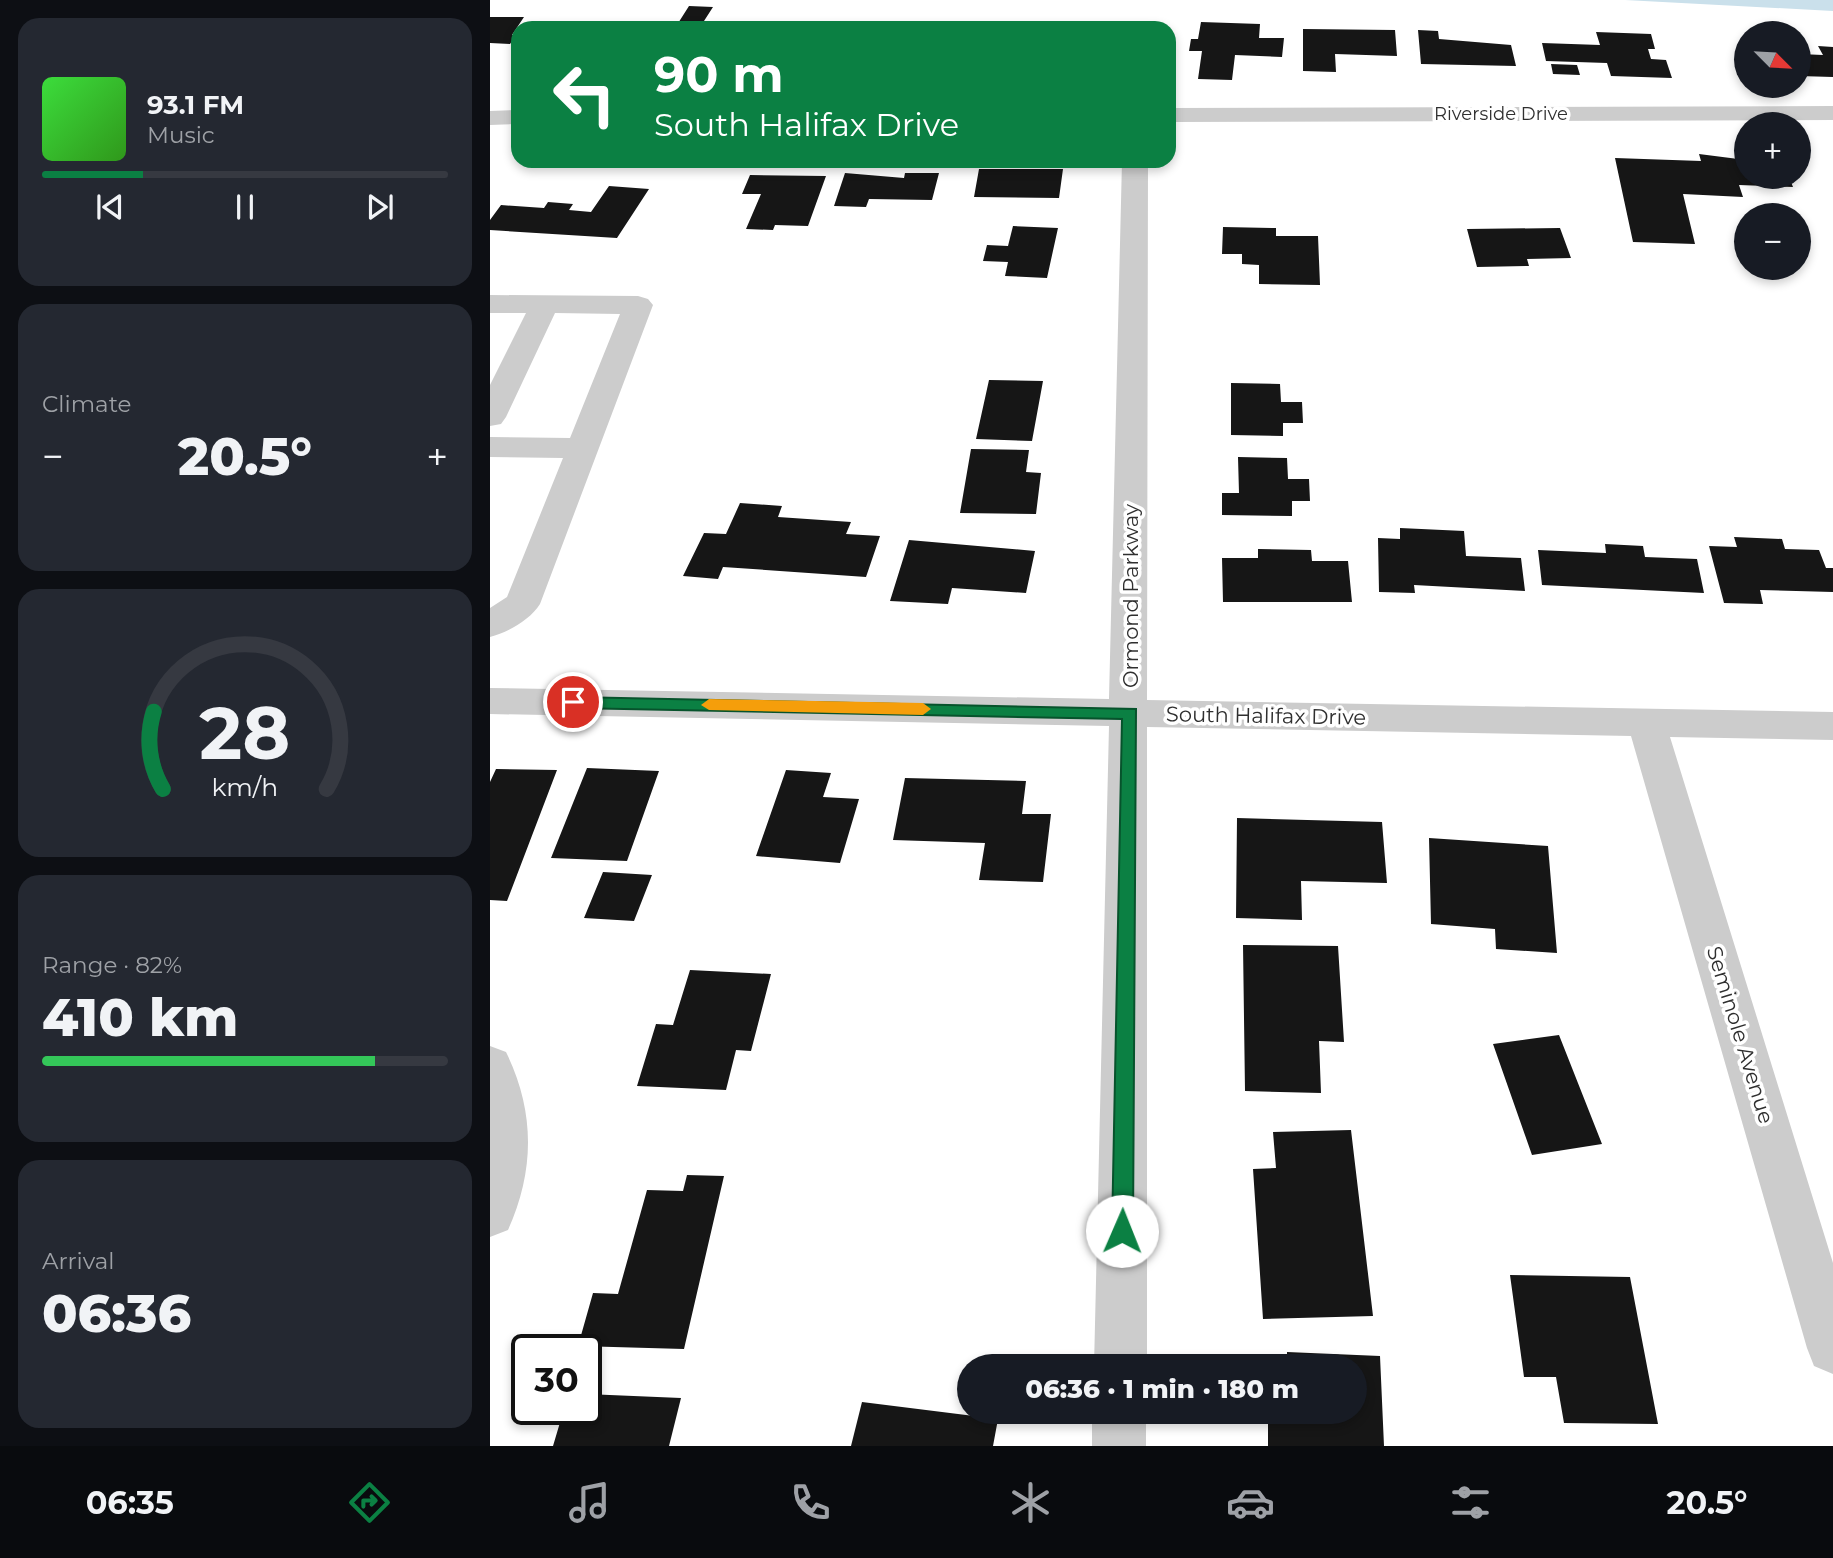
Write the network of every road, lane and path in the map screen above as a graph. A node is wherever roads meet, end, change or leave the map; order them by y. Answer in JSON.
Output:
{"nodes":[{"id":1,"x":1833,"y":113,"type":"edge"},
{"id":2,"x":1176,"y":115,"type":"edge"},
{"id":3,"x":511,"y":117,"type":"edge"},
{"id":4,"x":490,"y":118,"type":"edge"},
{"id":5,"x":1135,"y":168,"type":"edge"},
{"id":6,"x":490,"y":304,"type":"edge"},
{"id":7,"x":545,"y":304,"type":"junction"},
{"id":8,"x":490,"y":417,"type":"edge"},
{"id":9,"x":490,"y":447,"type":"edge"},
{"id":10,"x":583,"y":447,"type":"junction"},
{"id":11,"x":490,"y":625,"type":"edge"},
{"id":12,"x":490,"y":701,"type":"edge"},
{"id":13,"x":1130,"y":713,"type":"junction"},
{"id":14,"x":1646,"y":723,"type":"junction"},
{"id":15,"x":1833,"y":726,"type":"edge"},
{"id":16,"x":490,"y":1066,"type":"edge"},
{"id":17,"x":490,"y":1214,"type":"edge"},
{"id":18,"x":1821,"y":1264,"type":"edge"},
{"id":19,"x":1833,"y":1348,"type":"edge"},
{"id":20,"x":1120,"y":1354,"type":"edge"},
{"id":21,"x":1119,"y":1424,"type":"edge"},
{"id":22,"x":1119,"y":1446,"type":"edge"}],
"edges":[{"from":1,"to":2,"type":"street","name":"Riverside Drive"},
{"from":3,"to":4,"type":"street"},
{"from":5,"to":13,"type":"street","name":"Ormond Parkway"},
{"from":6,"to":7,"type":"street"},
{"from":7,"to":8,"type":"street"},
{"from":7,"to":10,"type":"street"},
{"from":9,"to":10,"type":"street"},
{"from":10,"to":11,"type":"street"},
{"from":12,"to":13,"type":"street","name":"South Halifax Drive"},
{"from":13,"to":14,"type":"street","name":"South Halifax Drive"},
{"from":13,"to":20,"type":"street","name":"Ormond Parkway"},
{"from":14,"to":15,"type":"street","name":"South Halifax Drive"},
{"from":14,"to":18,"type":"street","name":"Seminole Avenue"},
{"from":16,"to":17,"type":"street"},
{"from":18,"to":19,"type":"street","name":"Seminole Avenue"},
{"from":21,"to":22,"type":"street"}]}
